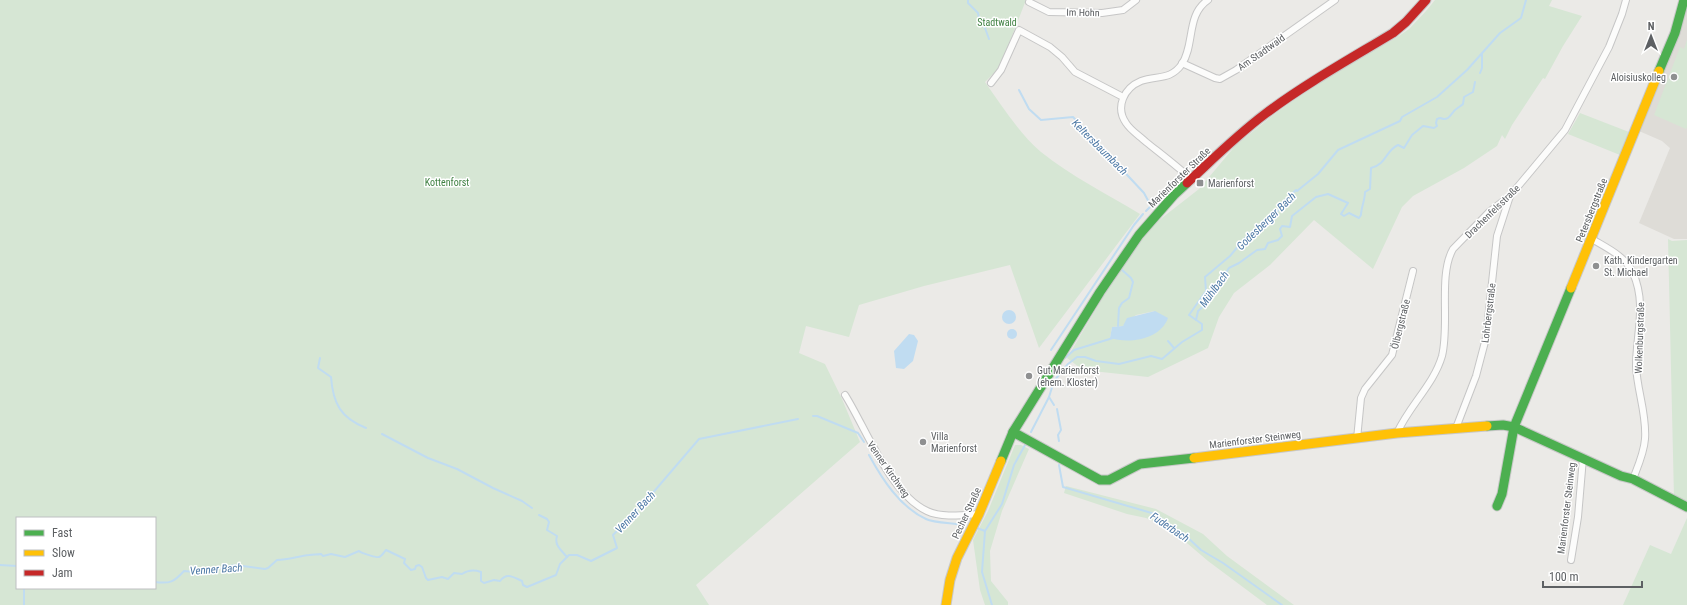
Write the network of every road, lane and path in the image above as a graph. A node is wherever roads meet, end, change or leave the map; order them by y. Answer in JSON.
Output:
{"nodes":[{"id":1,"x":1136,"y":0,"type":"edge"},
{"id":2,"x":1208,"y":0,"type":"edge"},
{"id":3,"x":1335,"y":0,"type":"edge"},
{"id":4,"x":1426,"y":0,"type":"edge"},
{"id":5,"x":1626,"y":0,"type":"edge"},
{"id":6,"x":1684,"y":0,"type":"edge"},
{"id":7,"x":1029,"y":2,"type":"dead end"},
{"id":8,"x":1182,"y":63,"type":"junction"},
{"id":9,"x":991,"y":84,"type":"dead end"},
{"id":10,"x":1123,"y":98,"type":"junction"},
{"id":11,"x":1191,"y":179,"type":"junction"},
{"id":12,"x":1510,"y":196,"type":"junction"},
{"id":13,"x":1592,"y":239,"type":"junction"},
{"id":14,"x":1413,"y":271,"type":"dead end"},
{"id":15,"x":845,"y":395,"type":"dead end"},
{"id":16,"x":1514,"y":427,"type":"junction"},
{"id":17,"x":1456,"y":428,"type":"junction"},
{"id":18,"x":1013,"y":432,"type":"junction"},
{"id":19,"x":1397,"y":433,"type":"junction"},
{"id":20,"x":1357,"y":438,"type":"junction"},
{"id":21,"x":1583,"y":458,"type":"junction"},
{"id":22,"x":1633,"y":480,"type":"junction"},
{"id":23,"x":1497,"y":506,"type":"dead end"},
{"id":24,"x":1687,"y":507,"type":"edge"},
{"id":25,"x":979,"y":514,"type":"junction"},
{"id":26,"x":1571,"y":560,"type":"dead end"},
{"id":27,"x":946,"y":605,"type":"edge"}],
"edges":[{"from":1,"to":7,"type":"street","name":"Im Hohn"},
{"from":2,"to":8,"type":"street"},
{"from":3,"to":8,"type":"street","name":"Am Stadtwald"},
{"from":4,"to":11,"type":"street","name":"Marienforster Straße"},
{"from":5,"to":12,"type":"street","name":"Drachenfelsstraße"},
{"from":6,"to":13,"type":"street","name":"Petersbergstraße"},
{"from":8,"to":10,"type":"street"},
{"from":9,"to":10,"type":"street"},
{"from":10,"to":11,"type":"street"},
{"from":11,"to":18,"type":"street","name":"Marienforster Straße"},
{"from":12,"to":17,"type":"street","name":"Lohrbergstraße"},
{"from":12,"to":19,"type":"street","name":"Drachenfelsstraße"},
{"from":13,"to":16,"type":"street","name":"Petersbergstraße"},
{"from":13,"to":22,"type":"street","name":"Wolkenburgstraße"},
{"from":14,"to":20,"type":"street","name":"Ölbergstraße"},
{"from":15,"to":25,"type":"street","name":"Venner Kirchweg"},
{"from":16,"to":17,"type":"street","name":"Marienforster Steinweg"},
{"from":16,"to":21,"type":"street","name":"Marienforster Steinweg"},
{"from":16,"to":23,"type":"street"},
{"from":17,"to":19,"type":"street","name":"Marienforster Steinweg"},
{"from":18,"to":20,"type":"street","name":"Marienforster Steinweg"},
{"from":18,"to":25,"type":"street","name":"Pecher Straße"},
{"from":19,"to":20,"type":"street","name":"Marienforster Steinweg"},
{"from":21,"to":22,"type":"street","name":"Marienforster Steinweg"},
{"from":21,"to":26,"type":"street","name":"Marienforster Steinweg"},
{"from":22,"to":24,"type":"street","name":"Marienforster Steinweg"},
{"from":25,"to":27,"type":"street","name":"Pecher Straße"}]}
